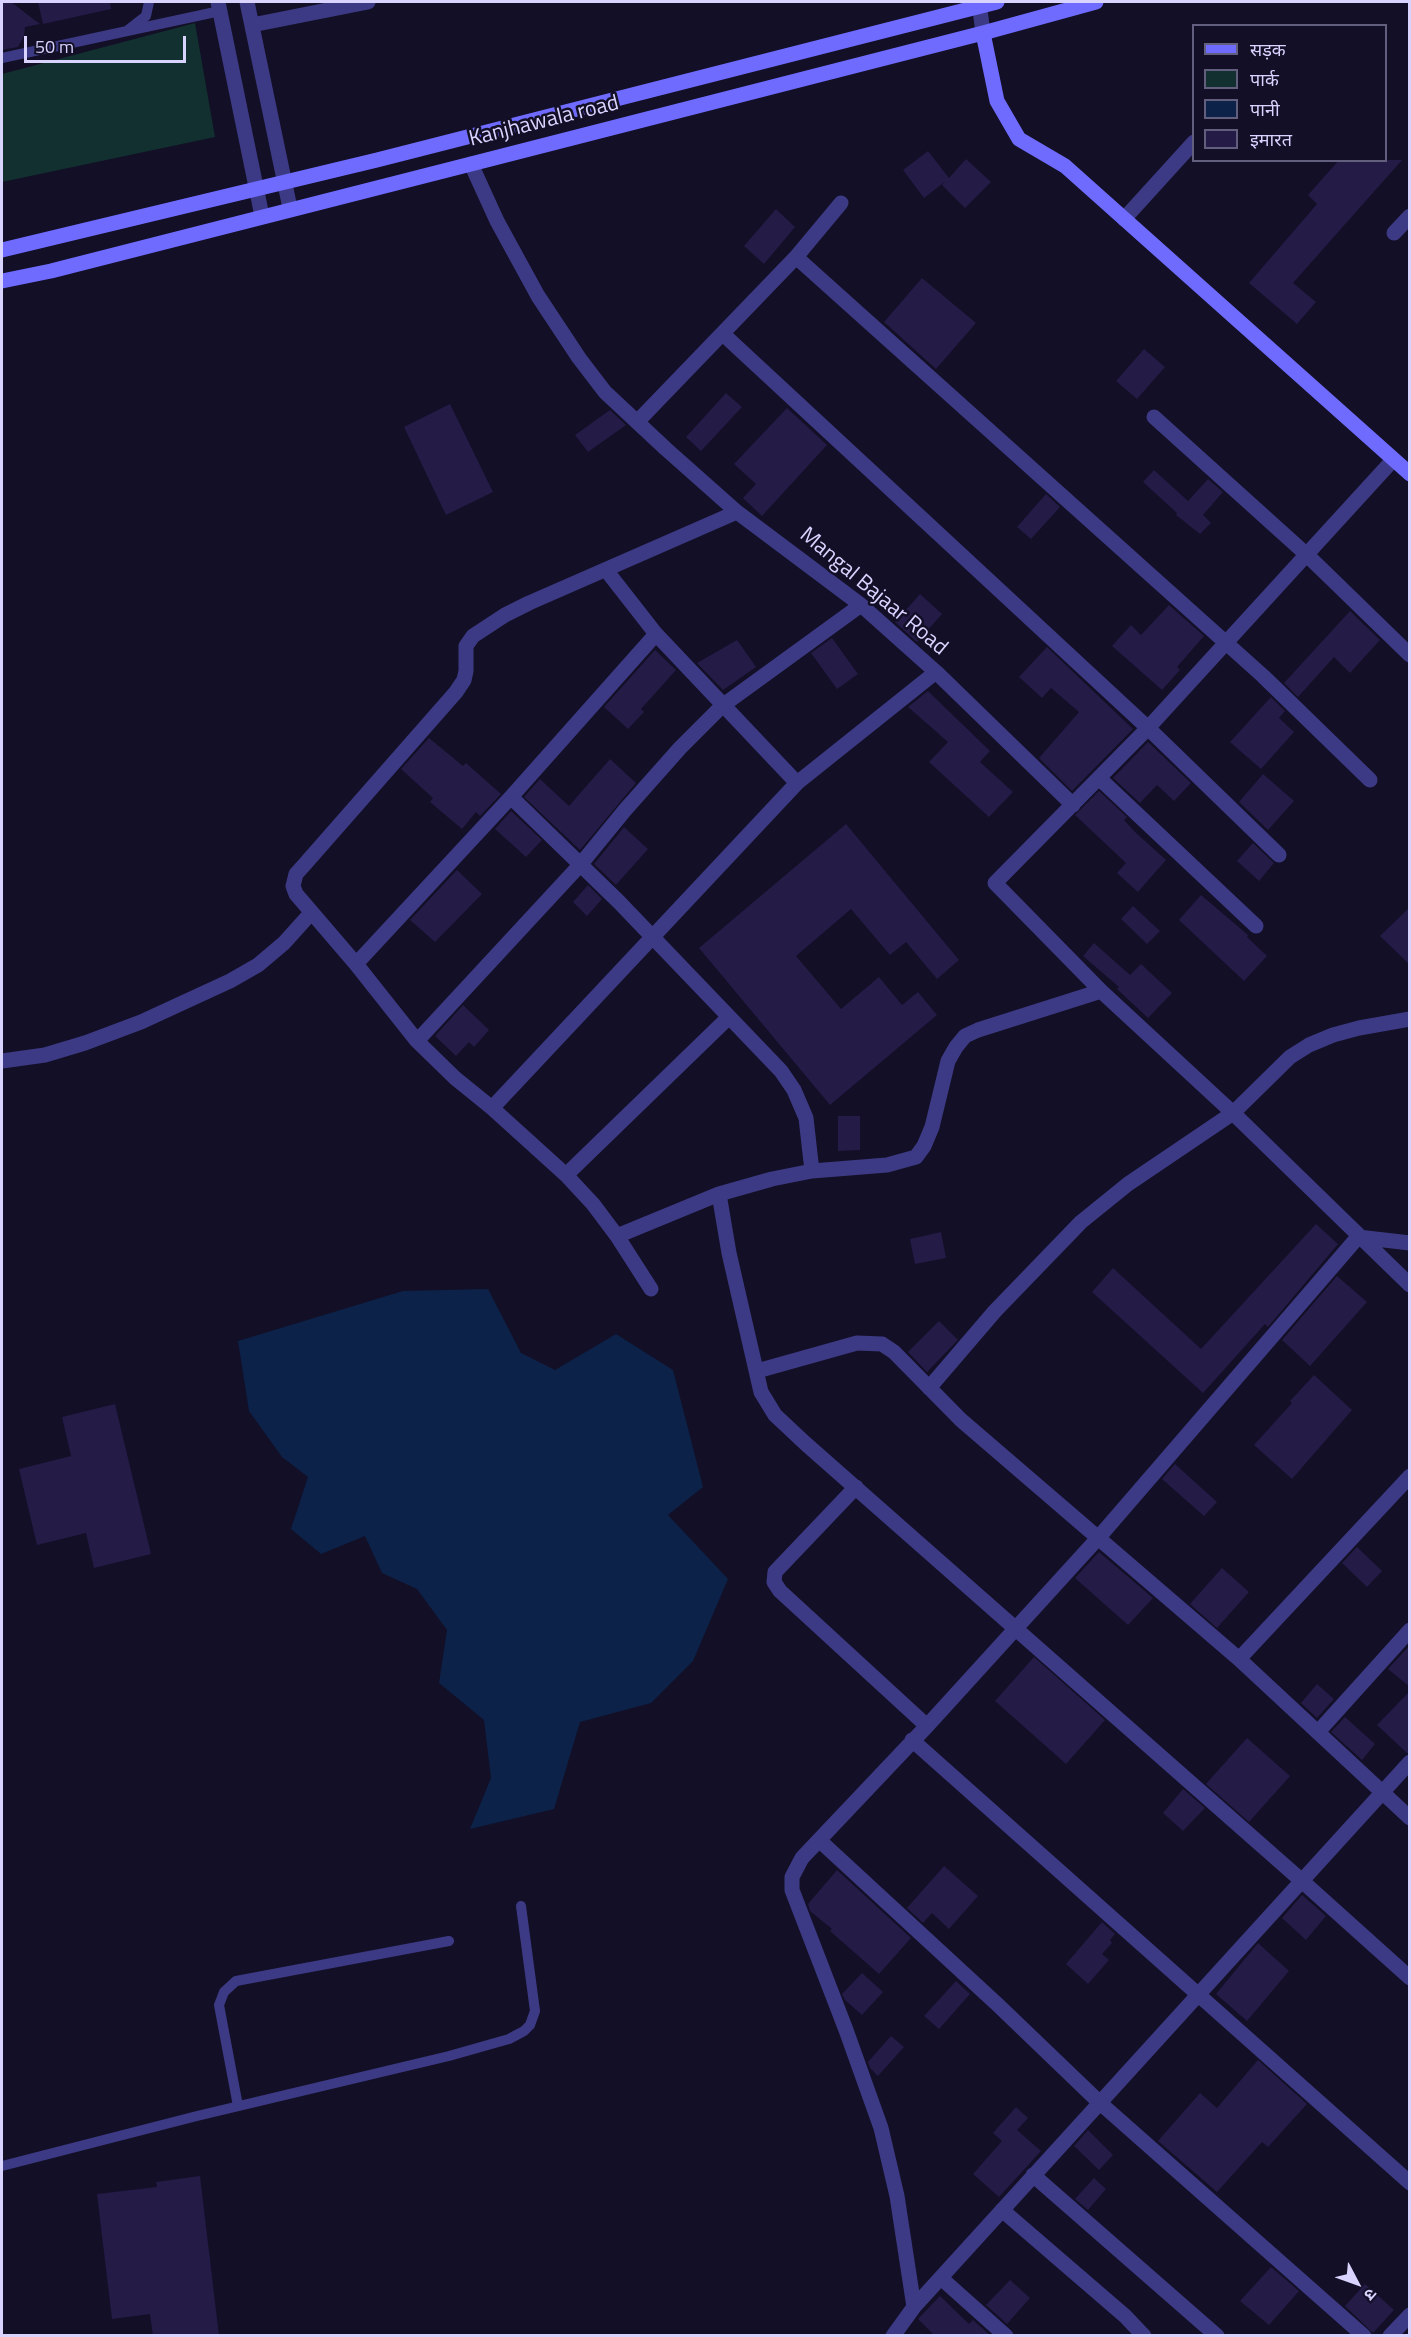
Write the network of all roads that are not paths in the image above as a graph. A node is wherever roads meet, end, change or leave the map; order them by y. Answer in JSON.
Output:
{"nodes":[{"id":1,"x":149,"y":2,"type":"edge"},
{"id":2,"x":247,"y":2,"type":"edge"},
{"id":3,"x":368,"y":2,"type":"edge"},
{"id":4,"x":997,"y":2,"type":"edge"},
{"id":5,"x":1096,"y":2,"type":"edge"},
{"id":6,"x":979,"y":4,"type":"edge"},
{"id":7,"x":219,"y":6,"type":"edge"},
{"id":8,"x":252,"y":25,"type":"junction"},
{"id":9,"x":124,"y":33,"type":"junction"},
{"id":10,"x":983,"y":33,"type":"junction"},
{"id":11,"x":2,"y":58,"type":"edge"},
{"id":12,"x":1192,"y":144,"type":"edge"},
{"id":13,"x":471,"y":164,"type":"junction"},
{"id":14,"x":284,"y":183,"type":"junction"},
{"id":15,"x":256,"y":189,"type":"junction"},
{"id":16,"x":841,"y":203,"type":"dead end"},
{"id":17,"x":290,"y":208,"type":"junction"},
{"id":18,"x":262,"y":216,"type":"junction"},
{"id":19,"x":1410,"y":216,"type":"edge"},
{"id":20,"x":1124,"y":219,"type":"junction"},
{"id":21,"x":1394,"y":233,"type":"dead end"},
{"id":22,"x":2,"y":250,"type":"edge"},
{"id":23,"x":796,"y":257,"type":"junction"},
{"id":24,"x":2,"y":281,"type":"edge"},
{"id":25,"x":723,"y":334,"type":"junction"},
{"id":26,"x":1154,"y":417,"type":"dead end"},
{"id":27,"x":637,"y":422,"type":"junction"},
{"id":28,"x":1393,"y":460,"type":"junction"},
{"id":29,"x":1410,"y":474,"type":"edge"},
{"id":30,"x":737,"y":512,"type":"junction"},
{"id":31,"x":1307,"y":555,"type":"junction"},
{"id":32,"x":606,"y":570,"type":"junction"},
{"id":33,"x":861,"y":605,"type":"junction"},
{"id":34,"x":656,"y":634,"type":"junction"},
{"id":35,"x":1226,"y":643,"type":"junction"},
{"id":36,"x":1410,"y":655,"type":"edge"},
{"id":37,"x":936,"y":672,"type":"junction"},
{"id":38,"x":722,"y":706,"type":"junction"},
{"id":39,"x":1149,"y":728,"type":"junction"},
{"id":40,"x":1100,"y":779,"type":"junction"},
{"id":41,"x":1370,"y":780,"type":"dead end"},
{"id":42,"x":797,"y":783,"type":"junction"},
{"id":43,"x":511,"y":797,"type":"junction"},
{"id":44,"x":1073,"y":805,"type":"junction"},
{"id":45,"x":1279,"y":855,"type":"dead end"},
{"id":46,"x":580,"y":865,"type":"junction"},
{"id":47,"x":311,"y":913,"type":"junction"},
{"id":48,"x":1256,"y":926,"type":"dead end"},
{"id":49,"x":651,"y":937,"type":"junction"},
{"id":50,"x":356,"y":964,"type":"junction"},
{"id":51,"x":1101,"y":991,"type":"junction"},
{"id":52,"x":729,"y":1017,"type":"junction"},
{"id":53,"x":1410,"y":1020,"type":"edge"},
{"id":54,"x":417,"y":1041,"type":"junction"},
{"id":55,"x":2,"y":1062,"type":"edge"},
{"id":56,"x":492,"y":1108,"type":"junction"},
{"id":57,"x":1233,"y":1113,"type":"junction"},
{"id":58,"x":812,"y":1171,"type":"junction"},
{"id":59,"x":567,"y":1175,"type":"junction"},
{"id":60,"x":719,"y":1194,"type":"junction"},
{"id":61,"x":617,"y":1236,"type":"junction"},
{"id":62,"x":1358,"y":1237,"type":"junction"},
{"id":63,"x":1410,"y":1243,"type":"edge"},
{"id":64,"x":1410,"y":1285,"type":"edge"},
{"id":65,"x":651,"y":1289,"type":"dead end"},
{"id":66,"x":757,"y":1371,"type":"junction"},
{"id":67,"x":929,"y":1388,"type":"junction"},
{"id":68,"x":1410,"y":1476,"type":"edge"},
{"id":69,"x":856,"y":1487,"type":"junction"},
{"id":70,"x":1099,"y":1537,"type":"junction"},
{"id":71,"x":1015,"y":1627,"type":"junction"},
{"id":72,"x":1410,"y":1630,"type":"edge"},
{"id":73,"x":1239,"y":1659,"type":"junction"},
{"id":74,"x":927,"y":1726,"type":"junction"},
{"id":75,"x":1318,"y":1732,"type":"junction"},
{"id":76,"x":912,"y":1740,"type":"junction"},
{"id":77,"x":1410,"y":1762,"type":"edge"},
{"id":78,"x":1382,"y":1792,"type":"junction"},
{"id":79,"x":1410,"y":1818,"type":"edge"},
{"id":80,"x":819,"y":1840,"type":"junction"},
{"id":81,"x":1302,"y":1881,"type":"junction"},
{"id":82,"x":521,"y":1906,"type":"dead end"},
{"id":83,"x":449,"y":1941,"type":"dead end"},
{"id":84,"x":1410,"y":1978,"type":"edge"},
{"id":85,"x":1199,"y":1993,"type":"junction"},
{"id":86,"x":1099,"y":2102,"type":"junction"},
{"id":87,"x":238,"y":2106,"type":"junction"},
{"id":88,"x":2,"y":2166,"type":"edge"},
{"id":89,"x":1033,"y":2175,"type":"junction"},
{"id":90,"x":1410,"y":2182,"type":"edge"},
{"id":91,"x":1002,"y":2210,"type":"junction"},
{"id":92,"x":940,"y":2278,"type":"junction"},
{"id":93,"x":914,"y":2307,"type":"junction"},
{"id":94,"x":1410,"y":2315,"type":"edge"},
{"id":95,"x":893,"y":2336,"type":"edge"},
{"id":96,"x":1006,"y":2336,"type":"edge"},
{"id":97,"x":1144,"y":2336,"type":"edge"},
{"id":98,"x":1217,"y":2336,"type":"edge"},
{"id":99,"x":1364,"y":2336,"type":"edge"},
{"id":100,"x":1390,"y":2336,"type":"edge"}],
"edges":[{"from":1,"to":9,"type":"lane"},
{"from":2,"to":8,"type":"street"},
{"from":3,"to":8,"type":"street"},
{"from":4,"to":6,"type":"main road","name":"Kanjhawala road"},
{"from":5,"to":10,"type":"main road","name":"Kanjhawala road"},
{"from":6,"to":10,"type":"street"},
{"from":6,"to":14,"type":"main road","name":"Kanjhawala road"},
{"from":7,"to":9,"type":"lane"},
{"from":7,"to":15,"type":"street"},
{"from":8,"to":14,"type":"street"},
{"from":9,"to":11,"type":"lane"},
{"from":10,"to":13,"type":"main road","name":"Kanjhawala road"},
{"from":10,"to":20,"type":"main road"},
{"from":12,"to":20,"type":"street"},
{"from":13,"to":17,"type":"main road","name":"Kanjhawala road"},
{"from":13,"to":27,"type":"street","name":"Mangal Bajaar Road"},
{"from":14,"to":15,"type":"main road","name":"Kanjhawala road"},
{"from":14,"to":17,"type":"street"},
{"from":15,"to":18,"type":"street"},
{"from":15,"to":22,"type":"main road","name":"Kanjhawala road"},
{"from":16,"to":23,"type":"street"},
{"from":17,"to":18,"type":"main road","name":"Kanjhawala road"},
{"from":18,"to":24,"type":"main road","name":"Kanjhawala road"},
{"from":19,"to":21,"type":"street"},
{"from":20,"to":28,"type":"main road"},
{"from":23,"to":25,"type":"street"},
{"from":23,"to":35,"type":"street"},
{"from":25,"to":27,"type":"street"},
{"from":25,"to":39,"type":"street"},
{"from":26,"to":31,"type":"street"},
{"from":27,"to":30,"type":"street","name":"Mangal Bajaar Road"},
{"from":28,"to":29,"type":"main road"},
{"from":28,"to":31,"type":"street"},
{"from":30,"to":32,"type":"street"},
{"from":30,"to":33,"type":"street","name":"Mangal Bajaar Road"},
{"from":31,"to":35,"type":"street"},
{"from":31,"to":36,"type":"street"},
{"from":32,"to":34,"type":"street"},
{"from":32,"to":47,"type":"street"},
{"from":33,"to":37,"type":"street","name":"Mangal Bajaar Road"},
{"from":33,"to":38,"type":"street"},
{"from":34,"to":38,"type":"street"},
{"from":34,"to":43,"type":"street"},
{"from":35,"to":39,"type":"street"},
{"from":35,"to":41,"type":"street"},
{"from":37,"to":42,"type":"street"},
{"from":37,"to":44,"type":"street","name":"Mangal Bajaar Road"},
{"from":38,"to":42,"type":"street"},
{"from":38,"to":46,"type":"street"},
{"from":39,"to":40,"type":"street"},
{"from":39,"to":45,"type":"street"},
{"from":40,"to":44,"type":"street"},
{"from":40,"to":48,"type":"street"},
{"from":42,"to":49,"type":"street"},
{"from":43,"to":46,"type":"street"},
{"from":43,"to":50,"type":"street"},
{"from":44,"to":51,"type":"street"},
{"from":46,"to":49,"type":"street"},
{"from":46,"to":54,"type":"street"},
{"from":47,"to":50,"type":"street"},
{"from":47,"to":55,"type":"street"},
{"from":49,"to":52,"type":"street"},
{"from":49,"to":56,"type":"street"},
{"from":50,"to":54,"type":"street"},
{"from":51,"to":57,"type":"street"},
{"from":51,"to":58,"type":"street"},
{"from":52,"to":58,"type":"street"},
{"from":52,"to":59,"type":"street"},
{"from":53,"to":57,"type":"street"},
{"from":54,"to":56,"type":"street"},
{"from":56,"to":59,"type":"street"},
{"from":57,"to":62,"type":"street"},
{"from":57,"to":67,"type":"street"},
{"from":58,"to":60,"type":"street"},
{"from":59,"to":61,"type":"street"},
{"from":60,"to":61,"type":"street"},
{"from":60,"to":66,"type":"street"},
{"from":61,"to":65,"type":"street"},
{"from":62,"to":63,"type":"street"},
{"from":62,"to":64,"type":"street"},
{"from":62,"to":70,"type":"street"},
{"from":66,"to":67,"type":"street"},
{"from":66,"to":69,"type":"street"},
{"from":67,"to":70,"type":"street"},
{"from":68,"to":73,"type":"street"},
{"from":69,"to":71,"type":"street"},
{"from":69,"to":74,"type":"street"},
{"from":70,"to":71,"type":"street"},
{"from":70,"to":73,"type":"street"},
{"from":71,"to":74,"type":"street"},
{"from":71,"to":81,"type":"street"},
{"from":72,"to":75,"type":"street"},
{"from":73,"to":75,"type":"street"},
{"from":74,"to":76,"type":"street"},
{"from":75,"to":78,"type":"street"},
{"from":76,"to":80,"type":"street"},
{"from":76,"to":85,"type":"street"},
{"from":77,"to":78,"type":"street"},
{"from":78,"to":79,"type":"street"},
{"from":78,"to":81,"type":"street"},
{"from":80,"to":86,"type":"street"},
{"from":80,"to":93,"type":"street"},
{"from":81,"to":84,"type":"street"},
{"from":81,"to":85,"type":"street"},
{"from":82,"to":87,"type":"lane"},
{"from":83,"to":87,"type":"lane"},
{"from":85,"to":86,"type":"street"},
{"from":85,"to":90,"type":"street"},
{"from":86,"to":89,"type":"street"},
{"from":86,"to":99,"type":"street"},
{"from":87,"to":88,"type":"lane"},
{"from":89,"to":91,"type":"street"},
{"from":89,"to":98,"type":"street"},
{"from":91,"to":92,"type":"street"},
{"from":91,"to":97,"type":"street"},
{"from":92,"to":93,"type":"street"},
{"from":92,"to":96,"type":"street"},
{"from":93,"to":95,"type":"street"},
{"from":94,"to":100,"type":"street"}]}
